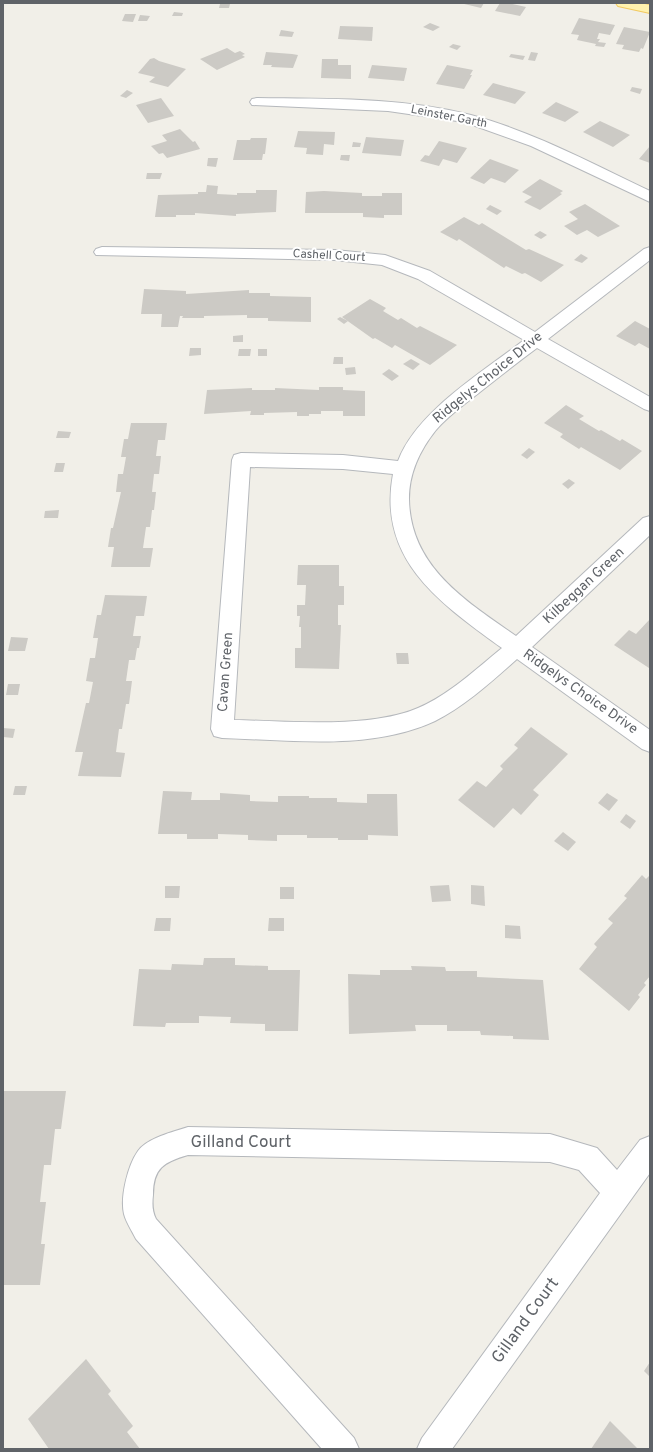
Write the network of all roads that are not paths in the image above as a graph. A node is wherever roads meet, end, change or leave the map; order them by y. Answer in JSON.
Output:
{"nodes":[{"id":1,"x":622,"y":3,"type":"edge"},
{"id":2,"x":650,"y":9,"type":"edge"},
{"id":3,"x":257,"y":102,"type":"dead end"},
{"id":4,"x":650,"y":198,"type":"edge"},
{"id":5,"x":102,"y":252,"type":"dead end"},
{"id":6,"x":650,"y":252,"type":"edge"},
{"id":7,"x":537,"y":339,"type":"junction"},
{"id":8,"x":650,"y":405,"type":"edge"},
{"id":9,"x":404,"y":468,"type":"junction"},
{"id":10,"x":650,"y":524,"type":"edge"},
{"id":11,"x":518,"y":648,"type":"junction"},
{"id":12,"x":650,"y":742,"type":"edge"},
{"id":13,"x":650,"y":1150,"type":"edge"},
{"id":14,"x":618,"y":1192,"type":"junction"},
{"id":15,"x":343,"y":1449,"type":"edge"},
{"id":16,"x":433,"y":1449,"type":"edge"}],
"edges":[{"from":1,"to":2,"type":"main road"},
{"from":3,"to":4,"type":"street","name":"Leinster Garth"},
{"from":5,"to":7,"type":"street","name":"Cashell Court"},
{"from":6,"to":7,"type":"street","name":"Ridgelys Choice Drive"},
{"from":7,"to":8,"type":"street"},
{"from":7,"to":9,"type":"street","name":"Ridgelys Choice Drive"},
{"from":9,"to":11,"type":"street","name":"Ridgelys Choice Drive"},
{"from":9,"to":11,"type":"street","name":"Cavan Green"},
{"from":10,"to":11,"type":"street","name":"Kilbeggan Green"},
{"from":11,"to":12,"type":"street","name":"Ridgelys Choice Drive"},
{"from":13,"to":14,"type":"street","name":"Gilland Court"},
{"from":14,"to":15,"type":"street","name":"Gilland Court"},
{"from":14,"to":16,"type":"street","name":"Gilland Court"}]}
